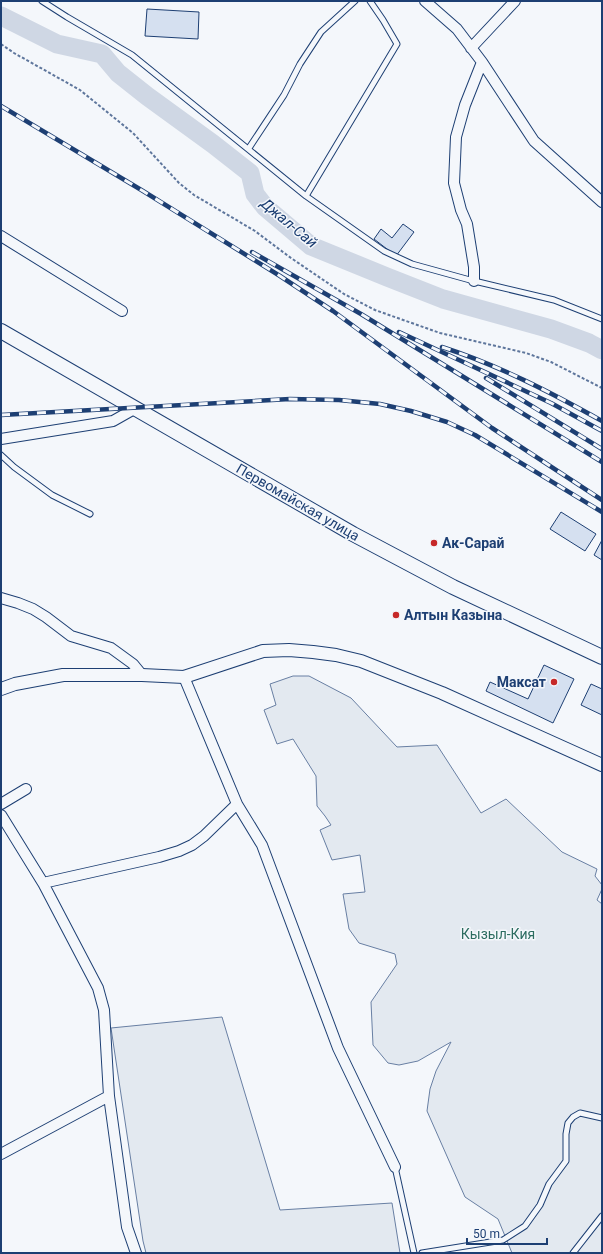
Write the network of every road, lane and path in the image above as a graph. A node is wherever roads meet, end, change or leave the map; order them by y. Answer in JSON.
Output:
{"nodes":[{"id":1,"x":42,"y":1,"type":"edge"},
{"id":2,"x":355,"y":1,"type":"edge"},
{"id":3,"x":370,"y":1,"type":"edge"},
{"id":4,"x":425,"y":1,"type":"edge"},
{"id":5,"x":515,"y":1,"type":"edge"},
{"id":6,"x":1,"y":44,"type":"edge"},
{"id":7,"x":471,"y":48,"type":"junction"},
{"id":8,"x":482,"y":62,"type":"junction"},
{"id":9,"x":249,"y":148,"type":"junction"},
{"id":10,"x":306,"y":196,"type":"junction"},
{"id":11,"x":602,"y":202,"type":"edge"},
{"id":12,"x":1,"y":236,"type":"edge"},
{"id":13,"x":474,"y":281,"type":"junction"},
{"id":14,"x":122,"y":311,"type":"dead end"},
{"id":15,"x":602,"y":319,"type":"edge"},
{"id":16,"x":1,"y":331,"type":"edge"},
{"id":17,"x":602,"y":388,"type":"edge"},
{"id":18,"x":136,"y":408,"type":"junction"},
{"id":19,"x":1,"y":439,"type":"edge"},
{"id":20,"x":1,"y":455,"type":"edge"},
{"id":21,"x":90,"y":514,"type":"dead end"},
{"id":22,"x":1,"y":598,"type":"edge"},
{"id":23,"x":602,"y":657,"type":"edge"},
{"id":24,"x":142,"y":675,"type":"junction"},
{"id":25,"x":184,"y":677,"type":"junction"},
{"id":26,"x":1,"y":689,"type":"edge"},
{"id":27,"x":602,"y":765,"type":"edge"},
{"id":28,"x":26,"y":789,"type":"dead end"},
{"id":29,"x":1,"y":804,"type":"edge"},
{"id":30,"x":237,"y":804,"type":"junction"},
{"id":31,"x":1,"y":815,"type":"edge"},
{"id":32,"x":42,"y":883,"type":"junction"},
{"id":33,"x":109,"y":1096,"type":"junction"},
{"id":34,"x":602,"y":1118,"type":"edge"},
{"id":35,"x":1,"y":1154,"type":"edge"},
{"id":36,"x":395,"y":1167,"type":"joint"},
{"id":37,"x":602,"y":1216,"type":"edge"},
{"id":38,"x":136,"y":1253,"type":"edge"},
{"id":39,"x":414,"y":1253,"type":"edge"},
{"id":40,"x":422,"y":1253,"type":"edge"},
{"id":41,"x":573,"y":1253,"type":"edge"}],
"edges":[{"from":1,"to":9,"type":"lane"},
{"from":2,"to":9,"type":"lane"},
{"from":3,"to":10,"type":"lane"},
{"from":4,"to":7,"type":"street"},
{"from":5,"to":7,"type":"street"},
{"from":6,"to":17,"type":"path"},
{"from":7,"to":8,"type":"street"},
{"from":8,"to":11,"type":"street"},
{"from":8,"to":13,"type":"street"},
{"from":9,"to":10,"type":"lane"},
{"from":10,"to":13,"type":"lane"},
{"from":12,"to":14,"type":"street"},
{"from":13,"to":15,"type":"lane"},
{"from":16,"to":18,"type":"main road","name":"Первомайская улица"},
{"from":18,"to":19,"type":"street"},
{"from":18,"to":23,"type":"main road","name":"Первомайская улица"},
{"from":20,"to":21,"type":"lane"},
{"from":22,"to":24,"type":"street"},
{"from":24,"to":25,"type":"street"},
{"from":24,"to":26,"type":"street"},
{"from":25,"to":27,"type":"street"},
{"from":25,"to":30,"type":"street"},
{"from":28,"to":29,"type":"street"},
{"from":30,"to":32,"type":"street"},
{"from":30,"to":36,"type":"street"},
{"from":31,"to":32,"type":"street"},
{"from":32,"to":33,"type":"street"},
{"from":33,"to":35,"type":"street"},
{"from":33,"to":38,"type":"street"},
{"from":34,"to":40,"type":"lane"},
{"from":36,"to":39,"type":"lane"},
{"from":37,"to":41,"type":"lane"}]}
